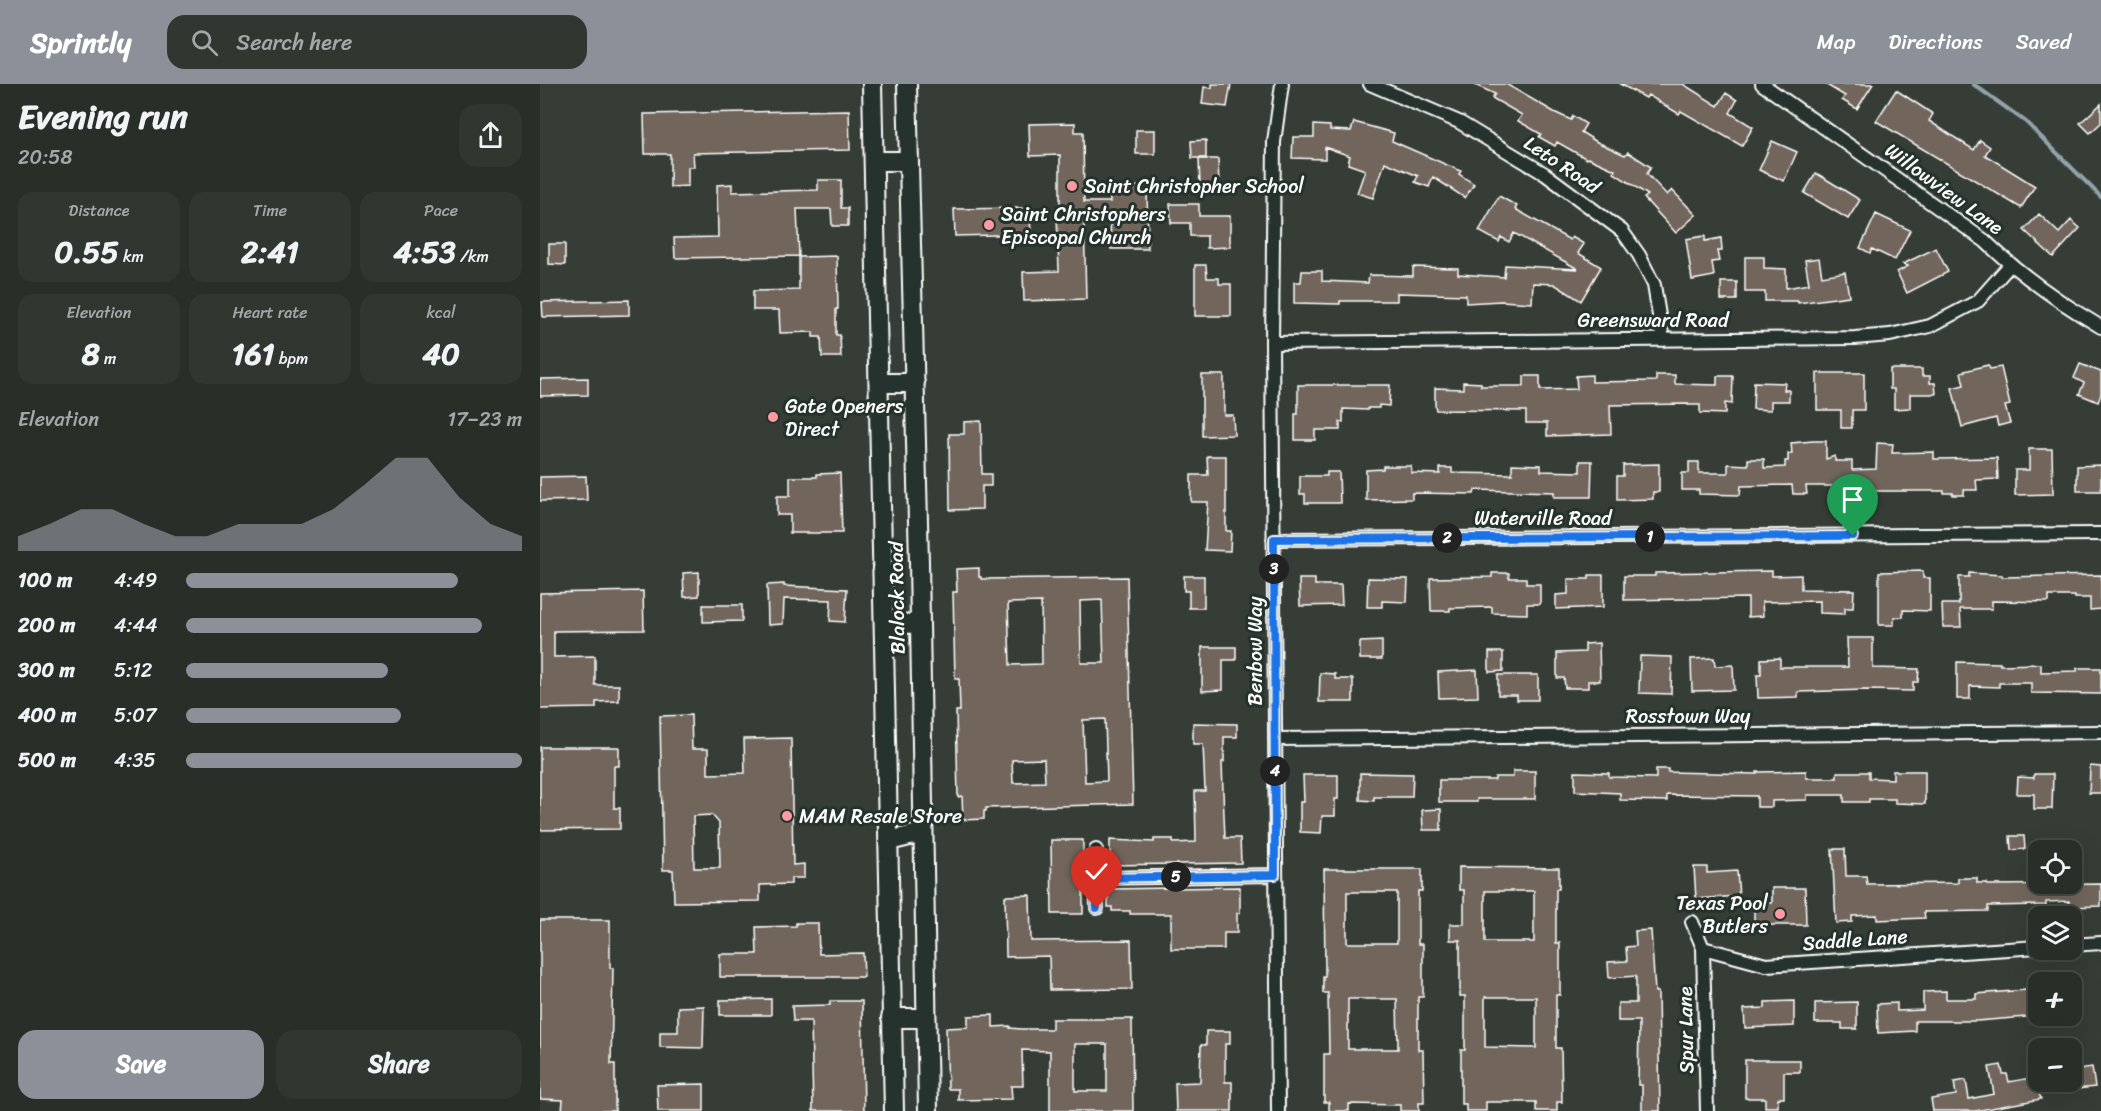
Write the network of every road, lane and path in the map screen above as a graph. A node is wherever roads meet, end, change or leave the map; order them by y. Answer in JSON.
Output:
{"nodes":[{"id":1,"x":872,"y":84,"type":"edge"},
{"id":2,"x":907,"y":84,"type":"edge"},
{"id":3,"x":1282,"y":84,"type":"edge"},
{"id":4,"x":1370,"y":84,"type":"edge"},
{"id":5,"x":1762,"y":84,"type":"edge"},
{"id":6,"x":909,"y":160,"type":"junction"},
{"id":7,"x":874,"y":161,"type":"junction"},
{"id":8,"x":2010,"y":265,"type":"junction"},
{"id":9,"x":2101,"y":327,"type":"edge"},
{"id":10,"x":1663,"y":340,"type":"junction"},
{"id":11,"x":1272,"y":342,"type":"junction"},
{"id":12,"x":879,"y":383,"type":"junction"},
{"id":13,"x":915,"y":383,"type":"junction"},
{"id":14,"x":2101,"y":534,"type":"edge"},
{"id":15,"x":1274,"y":539,"type":"junction"},
{"id":16,"x":920,"y":623,"type":"junction"},
{"id":17,"x":884,"y":625,"type":"junction"},
{"id":18,"x":2101,"y":732,"type":"edge"},
{"id":19,"x":1275,"y":739,"type":"junction"},
{"id":20,"x":922,"y":833,"type":"junction"},
{"id":21,"x":889,"y":841,"type":"junction"},
{"id":22,"x":1096,"y":850,"type":"dead end"},
{"id":23,"x":1275,"y":875,"type":"junction"},
{"id":24,"x":1096,"y":878,"type":"junction"},
{"id":25,"x":1097,"y":908,"type":"dead end"},
{"id":26,"x":1692,"y":922,"type":"dead end"},
{"id":27,"x":2101,"y":943,"type":"edge"},
{"id":28,"x":2082,"y":944,"type":"edge"},
{"id":29,"x":1703,"y":948,"type":"junction"},
{"id":30,"x":2028,"y":948,"type":"edge"},
{"id":31,"x":891,"y":1018,"type":"junction"},
{"id":32,"x":925,"y":1018,"type":"junction"},
{"id":33,"x":894,"y":1111,"type":"edge"},
{"id":34,"x":928,"y":1111,"type":"edge"},
{"id":35,"x":1278,"y":1111,"type":"edge"},
{"id":36,"x":1707,"y":1111,"type":"edge"}],
"edges":[{"from":1,"to":7,"type":"main road","name":"Blalock Road"},
{"from":2,"to":6,"type":"main road","name":"Blalock Road"},
{"from":3,"to":11,"type":"street","name":"Benbow Way"},
{"from":4,"to":10,"type":"street","name":"Leto Road"},
{"from":5,"to":8,"type":"street","name":"Willowview Lane"},
{"from":6,"to":7,"type":"main road"},
{"from":6,"to":13,"type":"main road","name":"Blalock Road"},
{"from":7,"to":12,"type":"main road","name":"Blalock Road"},
{"from":8,"to":9,"type":"street","name":"Willowview Lane"},
{"from":8,"to":10,"type":"street","name":"Greensward Road"},
{"from":10,"to":11,"type":"street","name":"Greensward Road"},
{"from":11,"to":15,"type":"street","name":"Benbow Way"},
{"from":12,"to":13,"type":"main road"},
{"from":12,"to":17,"type":"main road","name":"Blalock Road"},
{"from":13,"to":16,"type":"main road","name":"Blalock Road"},
{"from":14,"to":15,"type":"street","name":"Waterville Road"},
{"from":15,"to":19,"type":"street","name":"Benbow Way"},
{"from":16,"to":17,"type":"main road"},
{"from":16,"to":20,"type":"main road","name":"Blalock Road"},
{"from":17,"to":21,"type":"main road","name":"Blalock Road"},
{"from":18,"to":19,"type":"street","name":"Rosstown Way"},
{"from":19,"to":23,"type":"street","name":"Benbow Way"},
{"from":20,"to":21,"type":"main road"},
{"from":20,"to":32,"type":"main road","name":"Blalock Road"},
{"from":21,"to":31,"type":"main road","name":"Blalock Road"},
{"from":22,"to":24,"type":"street"},
{"from":23,"to":24,"type":"street"},
{"from":23,"to":35,"type":"street","name":"Benbow Way"},
{"from":24,"to":25,"type":"street"},
{"from":26,"to":29,"type":"street"},
{"from":27,"to":28,"type":"street"},
{"from":29,"to":30,"type":"street","name":"Saddle Lane"},
{"from":29,"to":36,"type":"street","name":"Spur Lane"},
{"from":31,"to":32,"type":"main road"},
{"from":31,"to":33,"type":"main road","name":"Blalock Road"},
{"from":32,"to":34,"type":"main road","name":"Blalock Road"}]}
